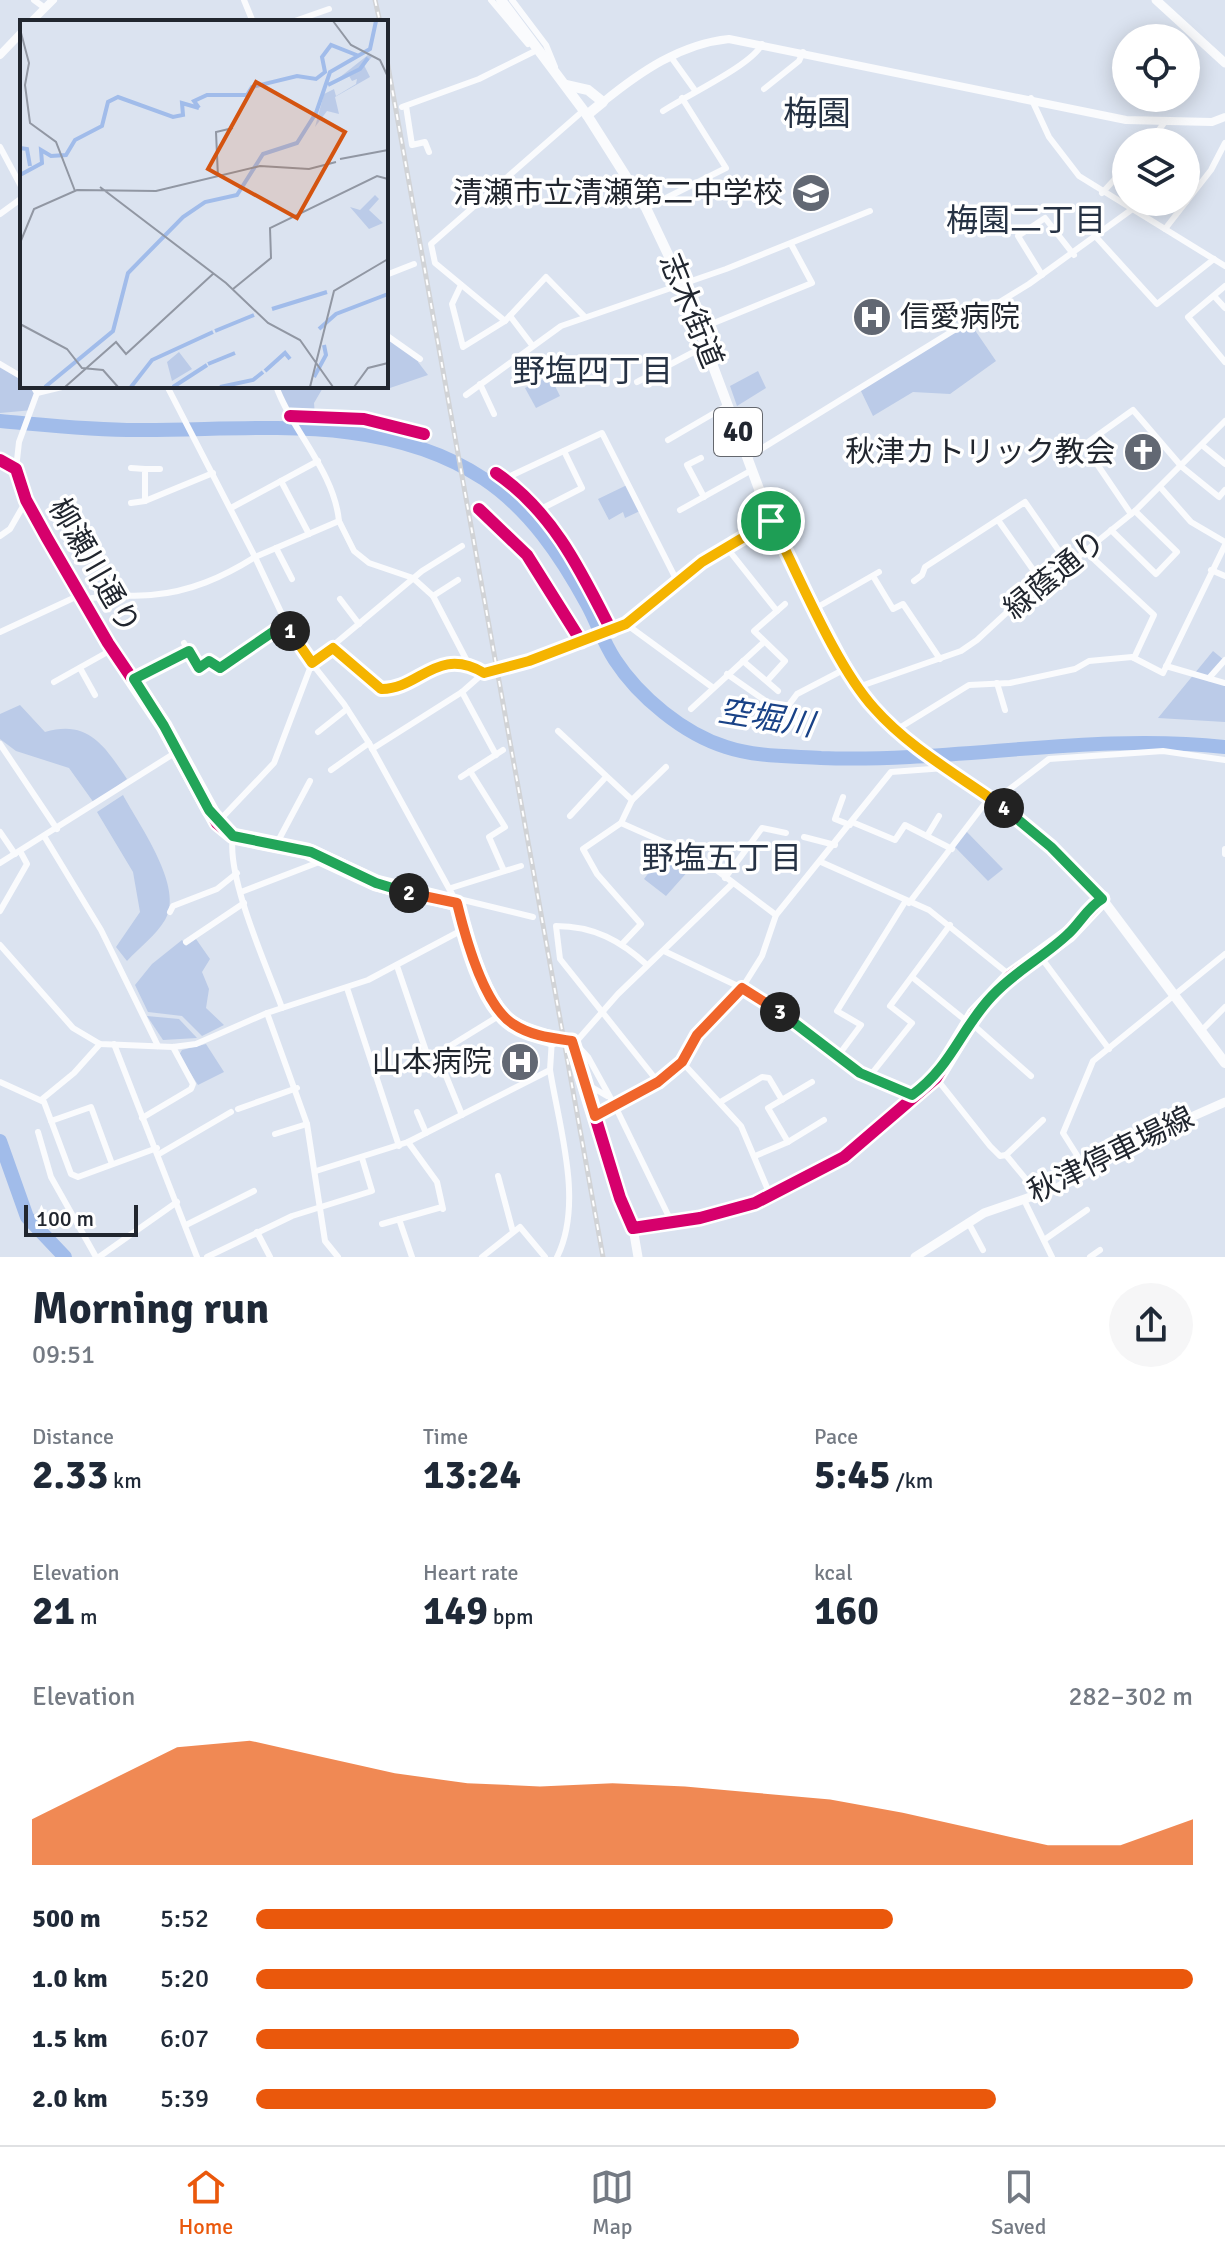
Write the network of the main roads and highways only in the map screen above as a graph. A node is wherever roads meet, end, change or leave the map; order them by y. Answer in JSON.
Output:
{"nodes":[{"id":1,"x":501,"y":0,"type":"edge"},
{"id":2,"x":1156,"y":0,"type":"edge"},
{"id":3,"x":1225,"y":63,"type":"edge"},
{"id":4,"x":566,"y":85,"type":"junction"},
{"id":5,"x":585,"y":113,"type":"junction"},
{"id":6,"x":1225,"y":1063,"type":"edge"},
{"id":7,"x":1225,"y":1102,"type":"edge"},
{"id":8,"x":633,"y":1228,"type":"road end"},
{"id":9,"x":638,"y":1257,"type":"edge"},
{"id":10,"x":915,"y":1257,"type":"edge"}],
"edges":[{"from":1,"to":4,"type":"main road","name":"志木街道","number":"40"},
{"from":2,"to":3,"type":"main road"},
{"from":4,"to":5,"type":"main road","name":"志木街道","number":"40"},
{"from":4,"to":5,"type":"main road"},
{"from":5,"to":6,"type":"main road","name":"志木街道","number":"40"},
{"from":7,"to":10,"type":"main road","name":"秋津停車場線"},
{"from":8,"to":9,"type":"main road"}]}
